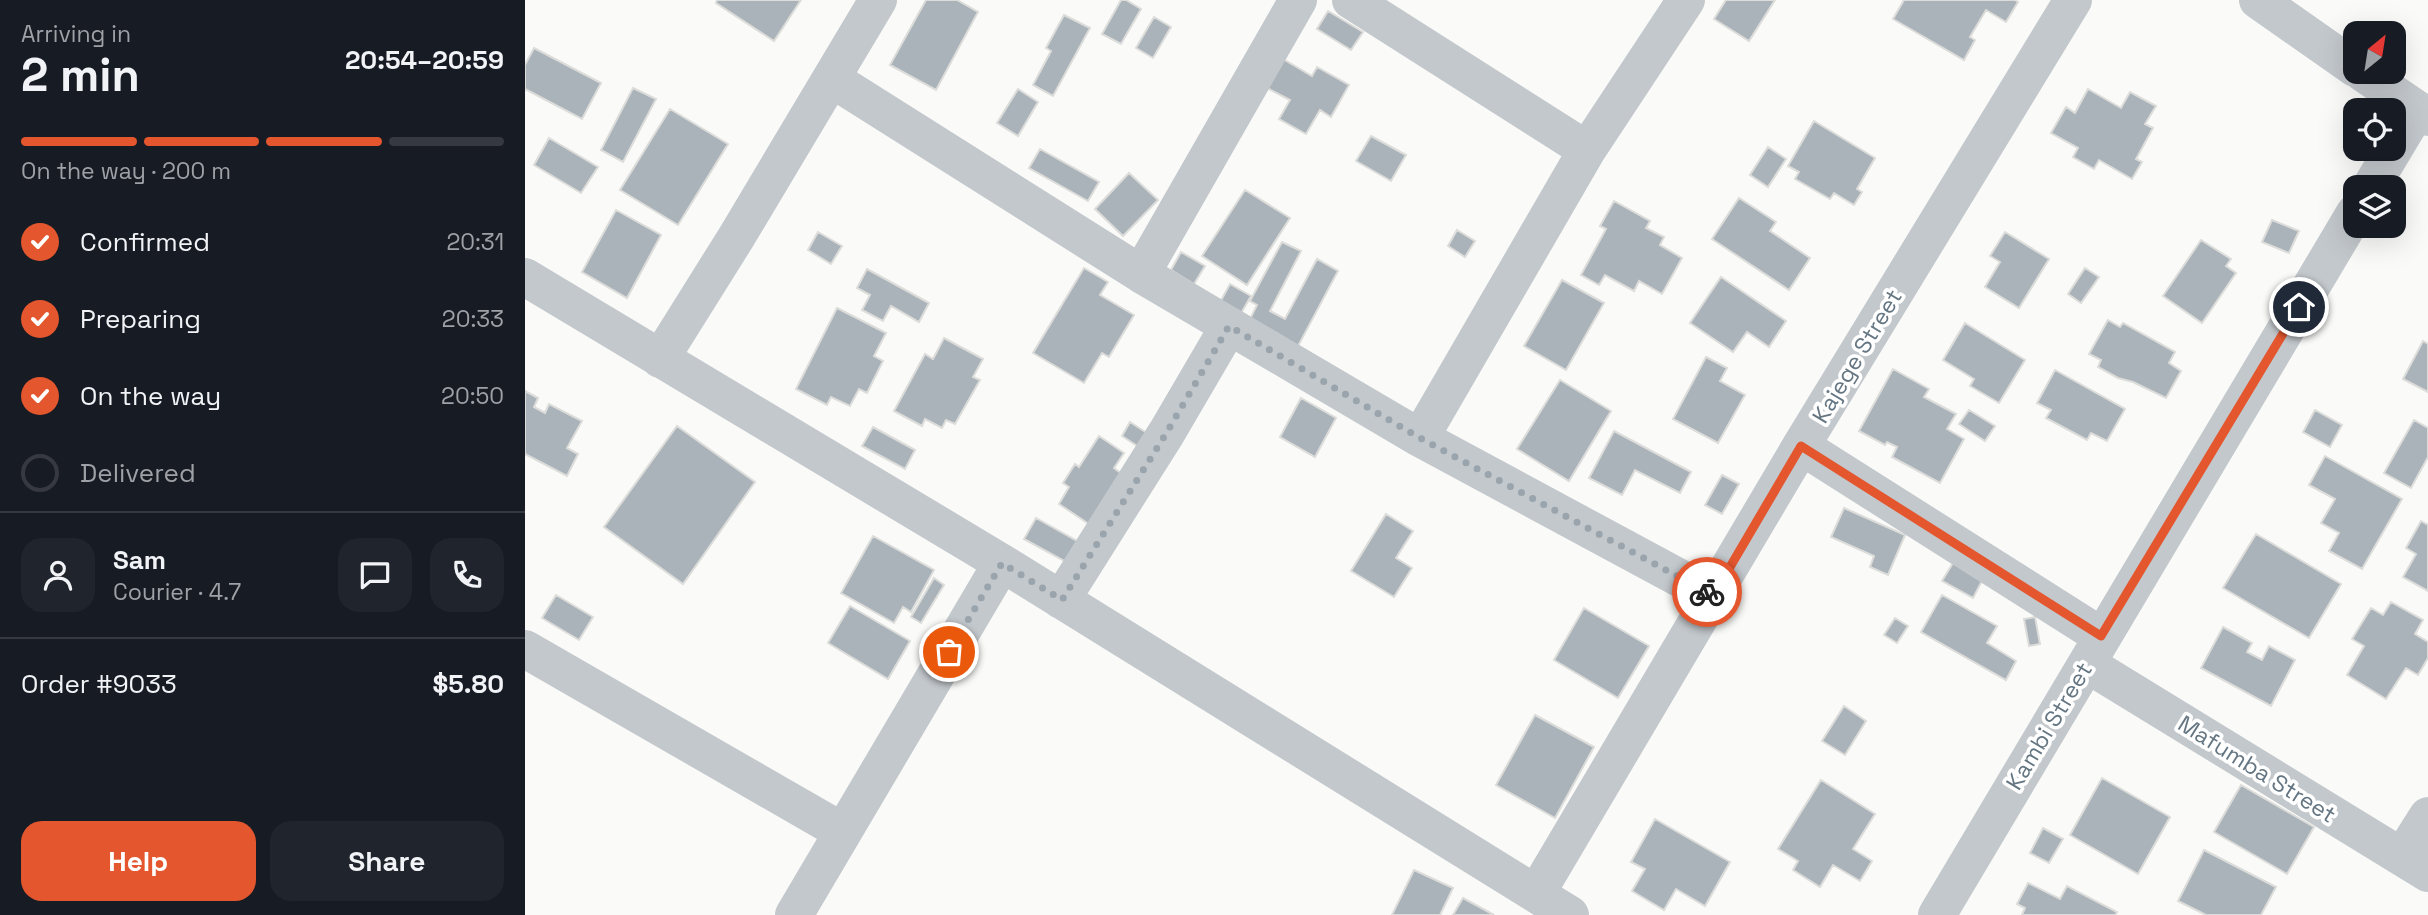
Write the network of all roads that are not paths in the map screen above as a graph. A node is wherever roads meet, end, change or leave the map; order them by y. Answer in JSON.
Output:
{"nodes":[{"id":1,"x":878,"y":0,"type":"edge"},
{"id":2,"x":1298,"y":0,"type":"edge"},
{"id":3,"x":1351,"y":0,"type":"edge"},
{"id":4,"x":1686,"y":0,"type":"edge"},
{"id":5,"x":2073,"y":0,"type":"edge"},
{"id":6,"x":2258,"y":0,"type":"edge"},
{"id":7,"x":2343,"y":60,"type":"edge"},
{"id":8,"x":832,"y":79,"type":"junction"},
{"id":9,"x":2379,"y":84,"type":"edge"},
{"id":10,"x":2423,"y":114,"type":"edge"},
{"id":11,"x":1587,"y":150,"type":"junction"},
{"id":12,"x":2380,"y":175,"type":"edge"},
{"id":13,"x":2343,"y":233,"type":"edge"},
{"id":14,"x":1140,"y":274,"type":"junction"},
{"id":15,"x":525,"y":277,"type":"edge"},
{"id":16,"x":1229,"y":326,"type":"junction"},
{"id":17,"x":660,"y":359,"type":"junction"},
{"id":18,"x":1420,"y":438,"type":"junction"},
{"id":19,"x":1801,"y":446,"type":"junction"},
{"id":20,"x":1002,"y":563,"type":"junction"},
{"id":21,"x":1713,"y":596,"type":"junction"},
{"id":22,"x":1062,"y":600,"type":"junction"},
{"id":23,"x":525,"y":649,"type":"edge"},
{"id":24,"x":2094,"y":650,"type":"junction"},
{"id":25,"x":2428,"y":816,"type":"edge"},
{"id":26,"x":843,"y":832,"type":"junction"},
{"id":27,"x":2415,"y":865,"type":"edge"},
{"id":28,"x":1536,"y":894,"type":"junction"},
{"id":29,"x":794,"y":915,"type":"edge"},
{"id":30,"x":1570,"y":915,"type":"edge"},
{"id":31,"x":1937,"y":915,"type":"edge"}],
"edges":[{"from":1,"to":8,"type":"street"},
{"from":2,"to":14,"type":"street"},
{"from":3,"to":11,"type":"street"},
{"from":4,"to":11,"type":"street"},
{"from":5,"to":19,"type":"street","name":"Kajege Street"},
{"from":6,"to":7,"type":"street"},
{"from":8,"to":14,"type":"street"},
{"from":8,"to":17,"type":"street"},
{"from":9,"to":10,"type":"street"},
{"from":10,"to":12,"type":"street"},
{"from":11,"to":18,"type":"street"},
{"from":13,"to":24,"type":"street","name":"Kambi Street"},
{"from":14,"to":16,"type":"street"},
{"from":15,"to":17,"type":"street"},
{"from":16,"to":18,"type":"street"},
{"from":16,"to":22,"type":"street"},
{"from":17,"to":20,"type":"street"},
{"from":18,"to":21,"type":"street"},
{"from":19,"to":21,"type":"street","name":"Kajege Street"},
{"from":19,"to":24,"type":"street","name":"Mafumba Street"},
{"from":20,"to":22,"type":"street"},
{"from":20,"to":26,"type":"street"},
{"from":21,"to":28,"type":"street","name":"Kajege Street"},
{"from":22,"to":28,"type":"street"},
{"from":23,"to":26,"type":"street"},
{"from":24,"to":27,"type":"street","name":"Mafumba Street"},
{"from":24,"to":31,"type":"street","name":"Kambi Street"},
{"from":25,"to":27,"type":"street"},
{"from":26,"to":29,"type":"street"},
{"from":28,"to":30,"type":"street"}]}
